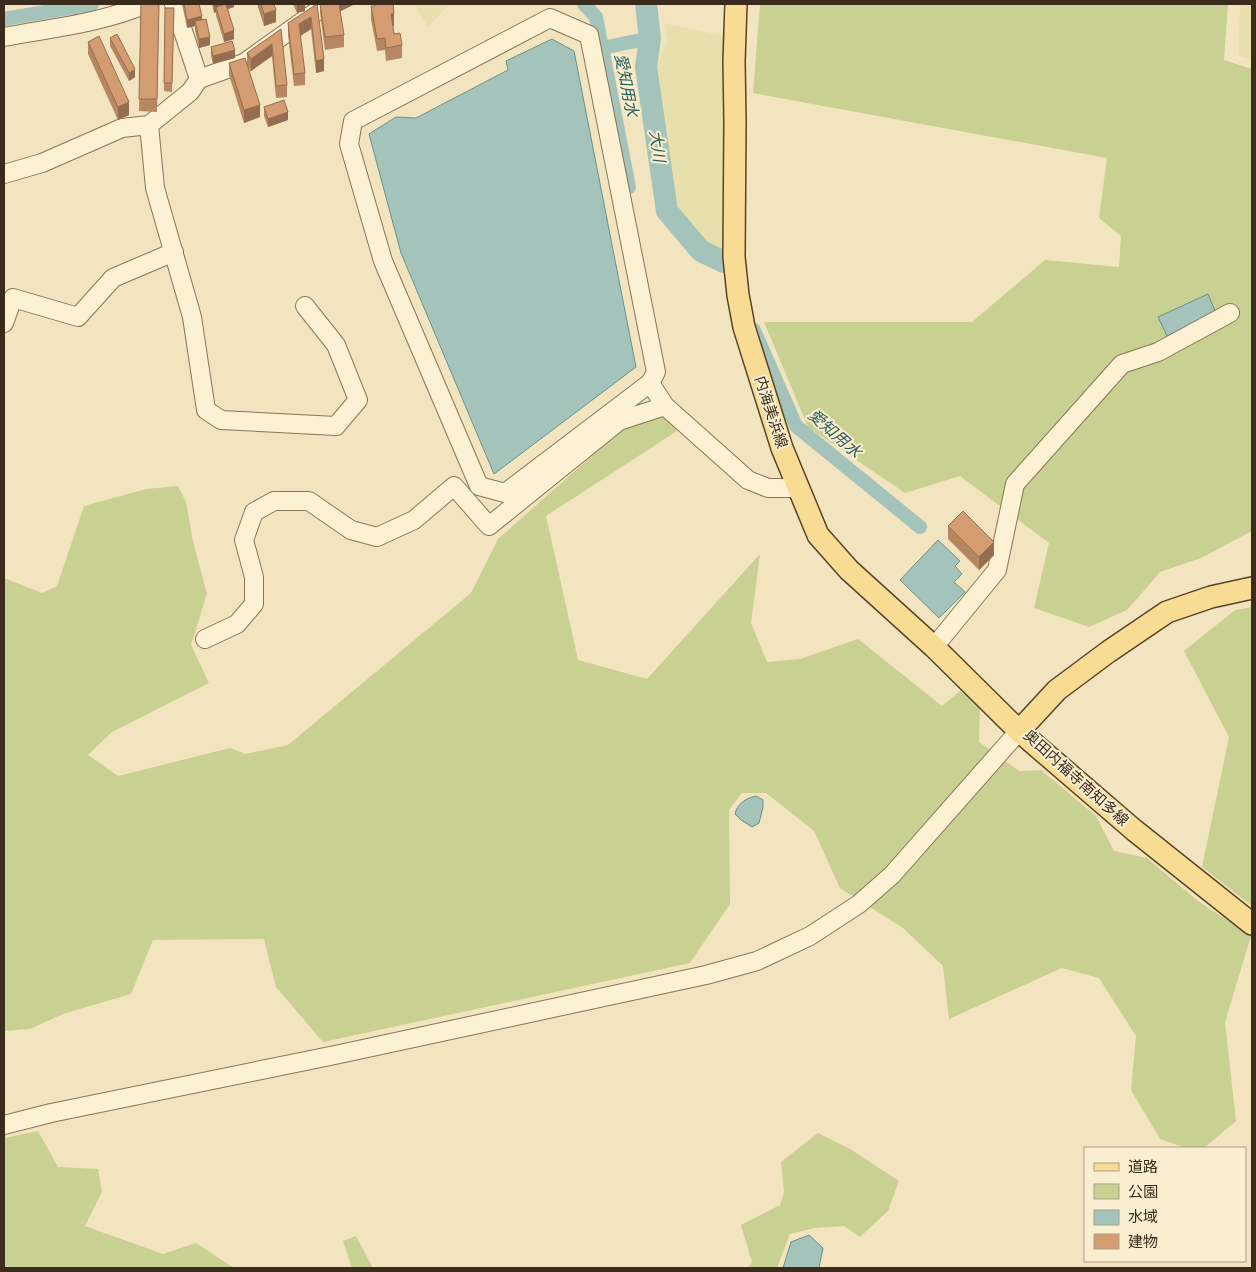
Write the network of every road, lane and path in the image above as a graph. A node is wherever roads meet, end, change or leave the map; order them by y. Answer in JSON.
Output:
{"nodes":[{"id":1,"x":146,"y":4,"type":"edge"},
{"id":2,"x":174,"y":4,"type":"edge"},
{"id":3,"x":327,"y":4,"type":"edge"},
{"id":4,"x":736,"y":4,"type":"edge"},
{"id":5,"x":4,"y":37,"type":"edge"},
{"id":6,"x":199,"y":79,"type":"junction"},
{"id":7,"x":149,"y":125,"type":"junction"},
{"id":8,"x":4,"y":174,"type":"edge"},
{"id":9,"x":174,"y":252,"type":"junction"},
{"id":10,"x":305,"y":306,"type":"dead end"},
{"id":11,"x":1230,"y":313,"type":"dead end"},
{"id":12,"x":4,"y":323,"type":"edge"},
{"id":13,"x":650,"y":383,"type":"junction"},
{"id":14,"x":665,"y":406,"type":"junction"},
{"id":15,"x":798,"y":488,"type":"junction"},
{"id":16,"x":1252,"y":588,"type":"edge"},
{"id":17,"x":205,"y":639,"type":"dead end"},
{"id":18,"x":934,"y":647,"type":"junction"},
{"id":19,"x":1019,"y":731,"type":"junction"},
{"id":20,"x":1252,"y":924,"type":"edge"},
{"id":21,"x":4,"y":1126,"type":"edge"}],
"edges":[{"from":1,"to":5,"type":"street"},
{"from":2,"to":6,"type":"street"},
{"from":3,"to":6,"type":"street"},
{"from":4,"to":15,"type":"main road","name":"内海美浜線"},
{"from":6,"to":7,"type":"street"},
{"from":7,"to":8,"type":"street"},
{"from":7,"to":9,"type":"street"},
{"from":9,"to":10,"type":"street"},
{"from":9,"to":12,"type":"street"},
{"from":11,"to":18,"type":"street"},
{"from":13,"to":13,"type":"street"},
{"from":13,"to":14,"type":"street"},
{"from":14,"to":15,"type":"street"},
{"from":14,"to":17,"type":"street"},
{"from":15,"to":18,"type":"main road","name":"内海美浜線"},
{"from":16,"to":19,"type":"main road","name":"奥田内福寺南知多線"},
{"from":18,"to":19,"type":"main road","name":"内海美浜線"},
{"from":19,"to":20,"type":"main road","name":"奥田内福寺南知多線"},
{"from":19,"to":21,"type":"street"}]}
